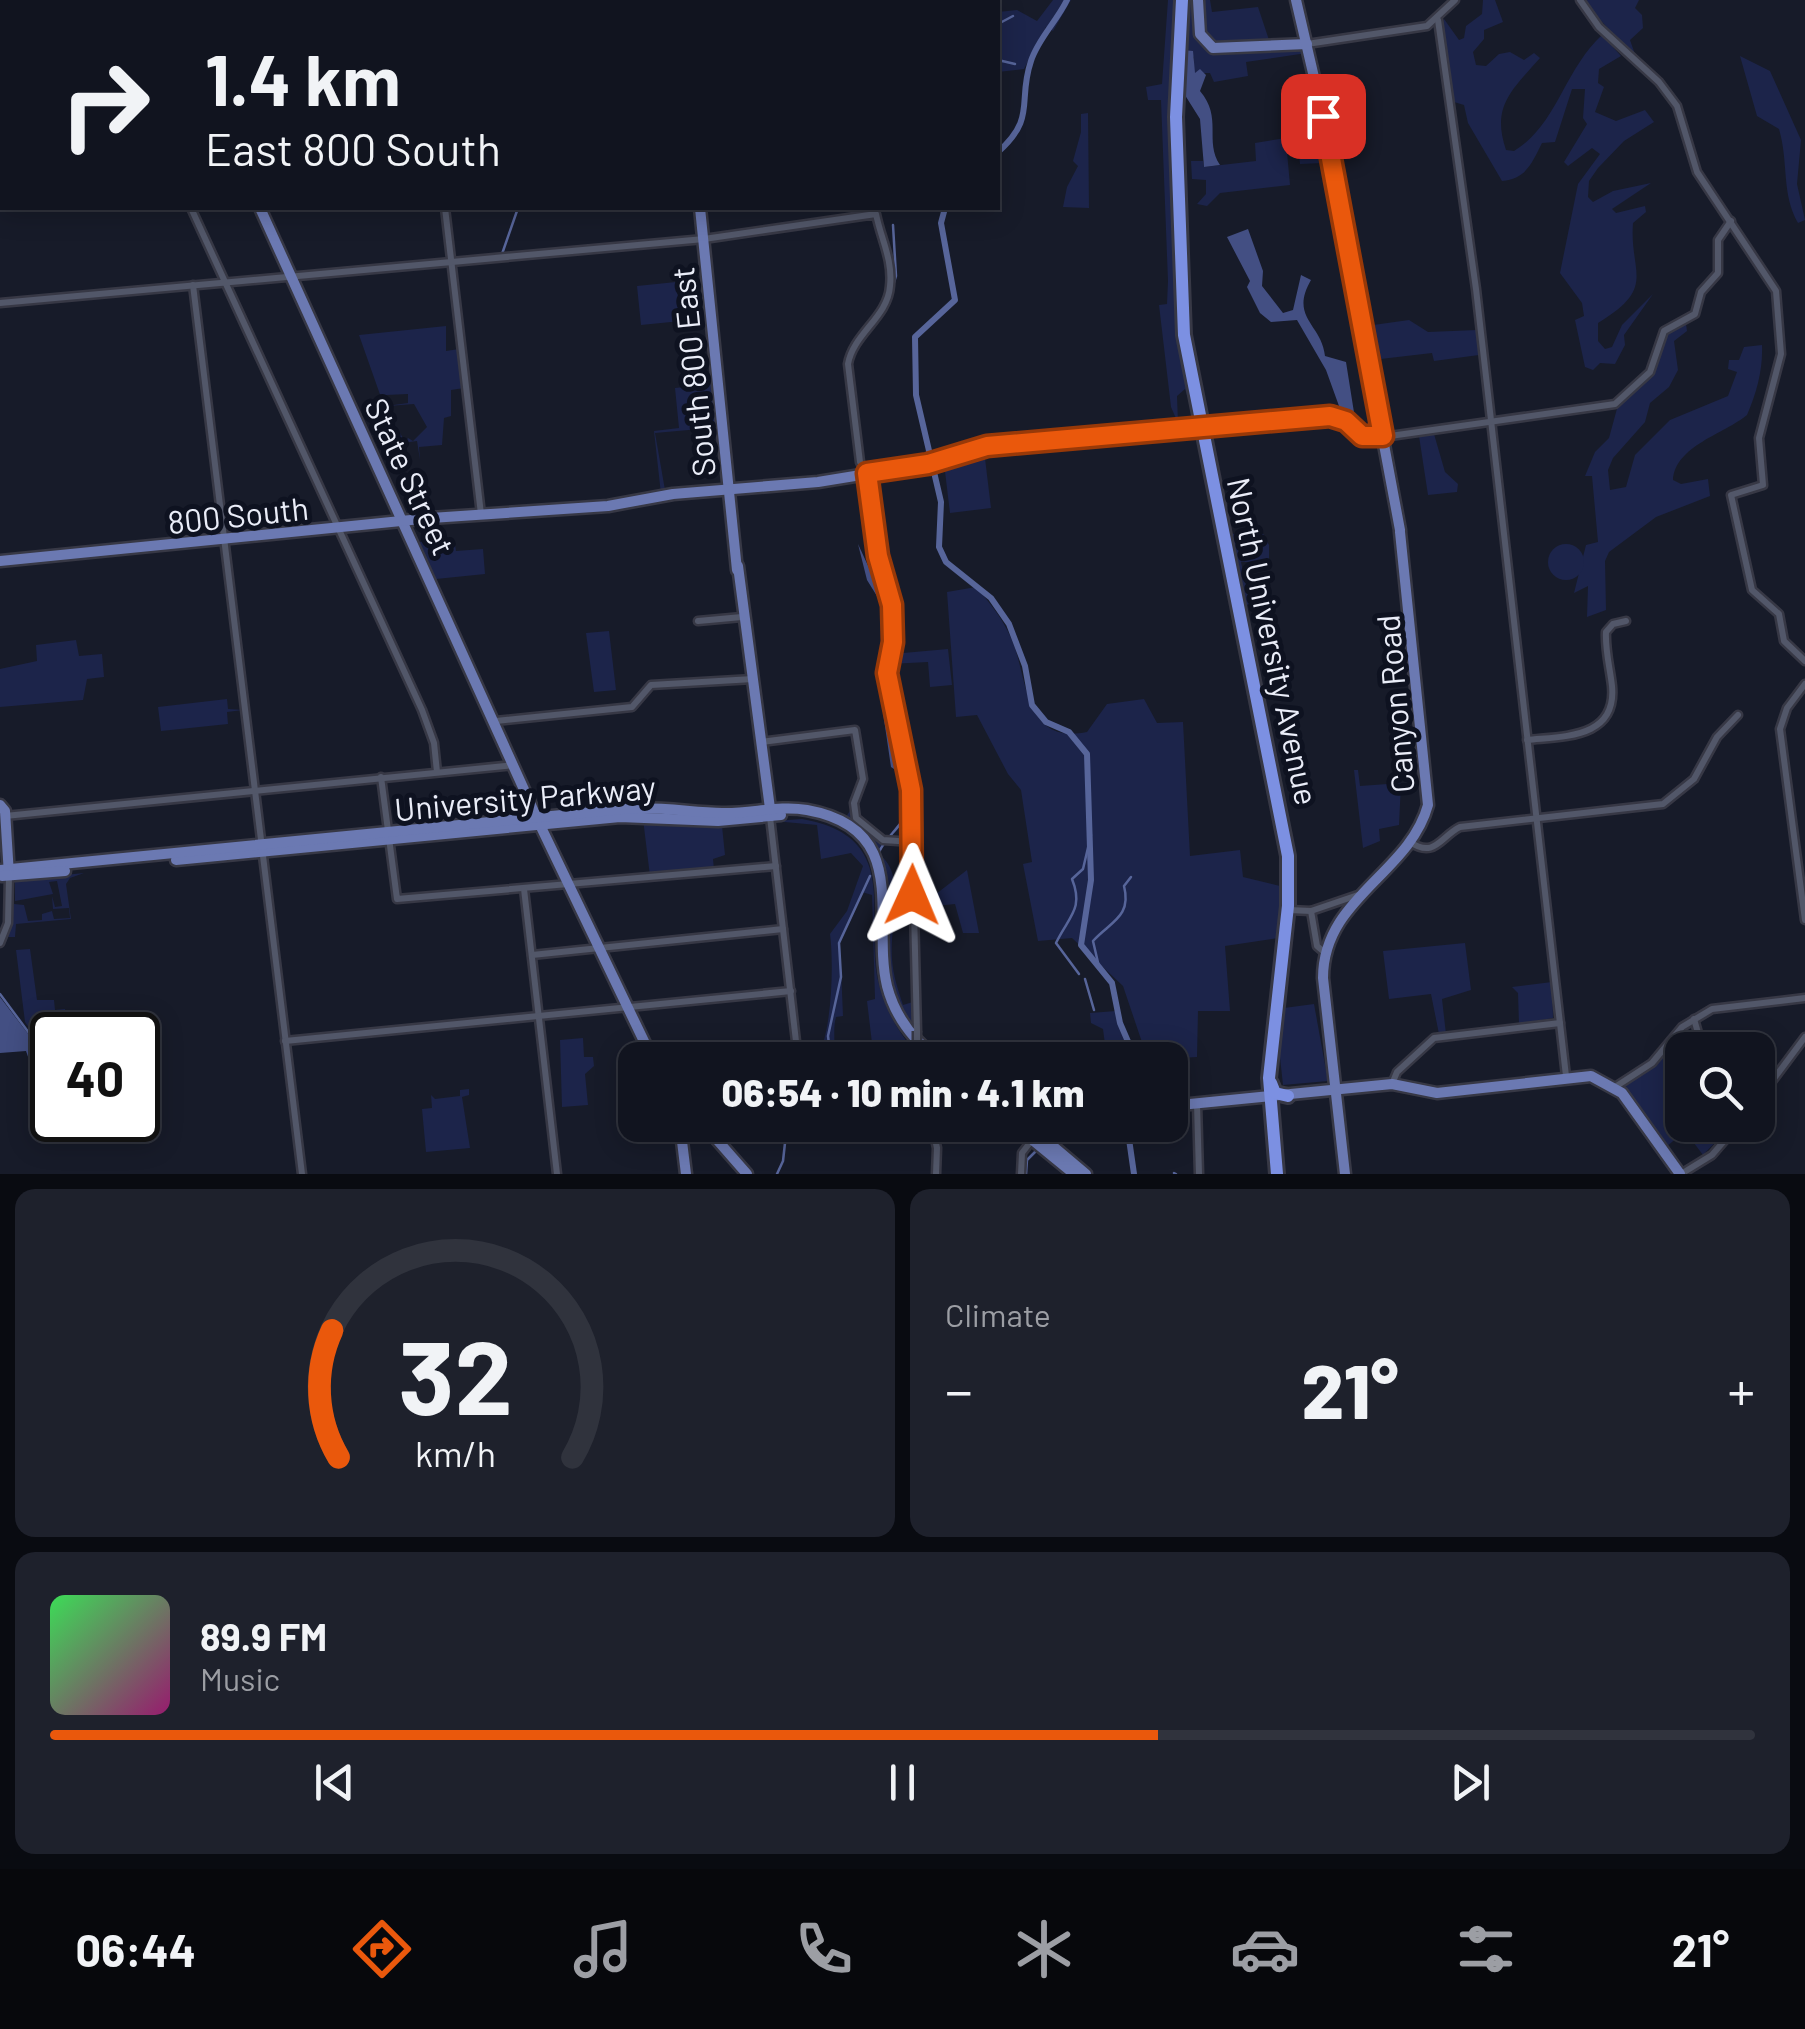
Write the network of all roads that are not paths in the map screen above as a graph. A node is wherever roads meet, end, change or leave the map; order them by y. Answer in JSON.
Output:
{"nodes":[{"id":1,"x":1182,"y":0,"type":"edge"},
{"id":2,"x":1198,"y":0,"type":"edge"},
{"id":3,"x":1296,"y":0,"type":"edge"},
{"id":4,"x":1456,"y":0,"type":"edge"},
{"id":5,"x":1580,"y":0,"type":"edge"},
{"id":6,"x":1438,"y":20,"type":"junction"},
{"id":7,"x":1307,"y":44,"type":"junction"},
{"id":8,"x":192,"y":210,"type":"edge"},
{"id":9,"x":261,"y":210,"type":"edge"},
{"id":10,"x":445,"y":210,"type":"edge"},
{"id":11,"x":700,"y":210,"type":"edge"},
{"id":12,"x":833,"y":210,"type":"edge"},
{"id":13,"x":863,"y":212,"type":"edge"},
{"id":14,"x":834,"y":220,"type":"junction"},
{"id":15,"x":1731,"y":222,"type":"junction"},
{"id":16,"x":704,"y":239,"type":"junction"},
{"id":17,"x":452,"y":262,"type":"junction"},
{"id":18,"x":291,"y":276,"type":"junction"},
{"id":19,"x":225,"y":282,"type":"junction"},
{"id":20,"x":193,"y":285,"type":"junction"},
{"id":21,"x":0,"y":302,"type":"edge"},
{"id":22,"x":1490,"y":423,"type":"junction"},
{"id":23,"x":1201,"y":424,"type":"junction"},
{"id":24,"x":1383,"y":436,"type":"junction"},
{"id":25,"x":867,"y":473,"type":"junction"},
{"id":26,"x":728,"y":490,"type":"junction"},
{"id":27,"x":481,"y":515,"type":"junction"},
{"id":28,"x":404,"y":521,"type":"junction"},
{"id":29,"x":337,"y":528,"type":"junction"},
{"id":30,"x":732,"y":534,"type":"junction"},
{"id":31,"x":224,"y":540,"type":"junction"},
{"id":32,"x":0,"y":561,"type":"edge"},
{"id":33,"x":737,"y":570,"type":"junction"},
{"id":34,"x":742,"y":617,"type":"junction"},
{"id":35,"x":698,"y":621,"type":"dead end"},
{"id":36,"x":1626,"y":621,"type":"dead end"},
{"id":37,"x":1805,"y":661,"type":"edge"},
{"id":38,"x":754,"y":678,"type":"junction"},
{"id":39,"x":1805,"y":684,"type":"edge"},
{"id":40,"x":1738,"y":715,"type":"dead end"},
{"id":41,"x":496,"y":720,"type":"junction"},
{"id":42,"x":1527,"y":740,"type":"junction"},
{"id":43,"x":761,"y":742,"type":"junction"},
{"id":44,"x":516,"y":765,"type":"junction"},
{"id":45,"x":437,"y":772,"type":"junction"},
{"id":46,"x":381,"y":777,"type":"junction"},
{"id":47,"x":254,"y":789,"type":"junction"},
{"id":48,"x":770,"y":812,"type":"junction"},
{"id":49,"x":2,"y":814,"type":"edge"},
{"id":50,"x":1536,"y":820,"type":"junction"},
{"id":51,"x":543,"y":823,"type":"junction"},
{"id":52,"x":388,"y":837,"type":"junction"},
{"id":53,"x":912,"y":842,"type":"junction"},
{"id":54,"x":1410,"y":842,"type":"junction"},
{"id":55,"x":262,"y":849,"type":"junction"},
{"id":56,"x":776,"y":866,"type":"junction"},
{"id":57,"x":4,"y":873,"type":"edge"},
{"id":58,"x":572,"y":886,"type":"junction"},
{"id":59,"x":524,"y":890,"type":"junction"},
{"id":60,"x":1358,"y":895,"type":"junction"},
{"id":61,"x":1288,"y":910,"type":"junction"},
{"id":62,"x":1311,"y":911,"type":"junction"},
{"id":63,"x":1805,"y":920,"type":"edge"},
{"id":64,"x":783,"y":929,"type":"junction"},
{"id":65,"x":1,"y":942,"type":"edge"},
{"id":66,"x":600,"y":948,"type":"junction"},
{"id":67,"x":1324,"y":952,"type":"junction"},
{"id":68,"x":532,"y":955,"type":"junction"},
{"id":69,"x":790,"y":991,"type":"junction"},
{"id":70,"x":1805,"y":998,"type":"edge"},
{"id":71,"x":628,"y":1008,"type":"junction"},
{"id":72,"x":539,"y":1017,"type":"junction"},
{"id":73,"x":1694,"y":1019,"type":"junction"},
{"id":74,"x":1560,"y":1023,"type":"junction"},
{"id":75,"x":1698,"y":1032,"type":"edge"},
{"id":76,"x":1805,"y":1036,"type":"edge"},
{"id":77,"x":284,"y":1041,"type":"junction"},
{"id":78,"x":644,"y":1042,"type":"edge"},
{"id":79,"x":796,"y":1042,"type":"edge"},
{"id":80,"x":909,"y":1042,"type":"edge"},
{"id":81,"x":917,"y":1042,"type":"edge"},
{"id":82,"x":920,"y":1042,"type":"edge"},
{"id":83,"x":1270,"y":1075,"type":"junction"},
{"id":84,"x":1566,"y":1076,"type":"junction"},
{"id":85,"x":1775,"y":1077,"type":"edge"},
{"id":86,"x":1392,"y":1084,"type":"junction"},
{"id":87,"x":1615,"y":1087,"type":"junction"},
{"id":88,"x":1337,"y":1091,"type":"junction"},
{"id":89,"x":1288,"y":1096,"type":"junction"},
{"id":90,"x":1270,"y":1098,"type":"junction"},
{"id":91,"x":1197,"y":1104,"type":"junction"},
{"id":92,"x":1188,"y":1105,"type":"edge"},
{"id":93,"x":682,"y":1142,"type":"edge"},
{"id":94,"x":719,"y":1142,"type":"edge"},
{"id":95,"x":936,"y":1142,"type":"edge"},
{"id":96,"x":1029,"y":1142,"type":"edge"},
{"id":97,"x":1046,"y":1142,"type":"edge"},
{"id":98,"x":1050,"y":1142,"type":"edge"},
{"id":99,"x":1723,"y":1142,"type":"edge"},
{"id":100,"x":302,"y":1174,"type":"edge"},
{"id":101,"x":557,"y":1174,"type":"edge"},
{"id":102,"x":686,"y":1174,"type":"edge"},
{"id":103,"x":748,"y":1174,"type":"edge"},
{"id":104,"x":936,"y":1174,"type":"edge"},
{"id":105,"x":1022,"y":1174,"type":"edge"},
{"id":106,"x":1074,"y":1174,"type":"edge"},
{"id":107,"x":1086,"y":1174,"type":"edge"},
{"id":108,"x":1199,"y":1174,"type":"edge"},
{"id":109,"x":1277,"y":1174,"type":"edge"},
{"id":110,"x":1345,"y":1174,"type":"edge"},
{"id":111,"x":1680,"y":1174,"type":"edge"}],
"edges":[{"from":1,"to":23,"type":"highway","name":"North University Avenue"},
{"from":2,"to":7,"type":"main road"},
{"from":3,"to":7,"type":"main road"},
{"from":4,"to":6,"type":"street"},
{"from":5,"to":15,"type":"street"},
{"from":6,"to":7,"type":"street"},
{"from":6,"to":22,"type":"street"},
{"from":7,"to":24,"type":"main road","name":"Canyon Road"},
{"from":8,"to":19,"type":"street"},
{"from":9,"to":18,"type":"main road","name":"State Street"},
{"from":10,"to":17,"type":"street"},
{"from":11,"to":16,"type":"main road","name":"South 800 East"},
{"from":12,"to":14,"type":"street"},
{"from":13,"to":14,"type":"street"},
{"from":13,"to":25,"type":"street"},
{"from":14,"to":16,"type":"street"},
{"from":15,"to":22,"type":"street"},
{"from":15,"to":37,"type":"street"},
{"from":16,"to":17,"type":"street"},
{"from":16,"to":26,"type":"main road","name":"South 800 East"},
{"from":17,"to":18,"type":"street"},
{"from":17,"to":27,"type":"street"},
{"from":18,"to":19,"type":"street"},
{"from":18,"to":28,"type":"main road","name":"State Street"},
{"from":19,"to":20,"type":"street"},
{"from":19,"to":29,"type":"street"},
{"from":20,"to":21,"type":"street"},
{"from":20,"to":31,"type":"street"},
{"from":22,"to":24,"type":"street"},
{"from":22,"to":42,"type":"street"},
{"from":23,"to":24,"type":"main road"},
{"from":23,"to":25,"type":"main road"},
{"from":23,"to":61,"type":"highway","name":"North University Avenue"},
{"from":24,"to":54,"type":"main road","name":"Canyon Road"},
{"from":25,"to":26,"type":"main road"},
{"from":25,"to":53,"type":"street"},
{"from":26,"to":27,"type":"main road","name":"800 South"},
{"from":26,"to":30,"type":"main road","name":"South 800 East"},
{"from":27,"to":28,"type":"main road","name":"800 South"},
{"from":28,"to":29,"type":"main road","name":"800 South"},
{"from":28,"to":41,"type":"main road","name":"State Street"},
{"from":29,"to":31,"type":"main road","name":"800 South"},
{"from":29,"to":45,"type":"street"},
{"from":30,"to":33,"type":"main road","name":"South 800 East"},
{"from":30,"to":33,"type":"main road","name":"South 800 East"},
{"from":31,"to":32,"type":"main road","name":"800 South"},
{"from":31,"to":47,"type":"street"},
{"from":33,"to":34,"type":"main road","name":"South 800 East"},
{"from":34,"to":35,"type":"street"},
{"from":34,"to":38,"type":"main road","name":"South 800 East"},
{"from":36,"to":42,"type":"street"},
{"from":38,"to":41,"type":"street"},
{"from":38,"to":43,"type":"main road","name":"South 800 East"},
{"from":39,"to":63,"type":"street"},
{"from":40,"to":50,"type":"street"},
{"from":41,"to":44,"type":"main road","name":"State Street"},
{"from":42,"to":50,"type":"street"},
{"from":43,"to":48,"type":"main road","name":"South 800 East"},
{"from":43,"to":53,"type":"street"},
{"from":44,"to":45,"type":"street"},
{"from":44,"to":51,"type":"main road","name":"State Street"},
{"from":45,"to":46,"type":"street"},
{"from":46,"to":47,"type":"street"},
{"from":46,"to":52,"type":"street"},
{"from":47,"to":49,"type":"street"},
{"from":47,"to":55,"type":"street"},
{"from":48,"to":51,"type":"main road","name":"University Parkway"},
{"from":48,"to":56,"type":"street","name":"South 800 East"},
{"from":48,"to":80,"type":"main road","name":"University Parkway"},
{"from":48,"to":82,"type":"main road","name":"University Parkway"},
{"from":49,"to":57,"type":"main road"},
{"from":50,"to":54,"type":"street"},
{"from":50,"to":74,"type":"street"},
{"from":51,"to":52,"type":"main road","name":"University Parkway"},
{"from":51,"to":58,"type":"main road","name":"State Street"},
{"from":52,"to":55,"type":"main road","name":"University Parkway"},
{"from":52,"to":55,"type":"main road","name":"University Parkway"},
{"from":52,"to":59,"type":"street"},
{"from":53,"to":81,"type":"street","bridge":true},
{"from":54,"to":60,"type":"main road","name":"Canyon Road"},
{"from":55,"to":57,"type":"main road","name":"University Parkway"},
{"from":55,"to":77,"type":"street"},
{"from":56,"to":58,"type":"street"},
{"from":56,"to":64,"type":"street","name":"South 800 East"},
{"from":57,"to":65,"type":"street"},
{"from":58,"to":59,"type":"street"},
{"from":58,"to":66,"type":"main road","name":"State Street"},
{"from":59,"to":68,"type":"street"},
{"from":60,"to":62,"type":"street"},
{"from":60,"to":67,"type":"main road","name":"Canyon Road"},
{"from":61,"to":62,"type":"street"},
{"from":61,"to":83,"type":"highway","name":"North University Avenue"},
{"from":62,"to":67,"type":"street"},
{"from":64,"to":66,"type":"street"},
{"from":64,"to":69,"type":"street","name":"South 800 East"},
{"from":66,"to":68,"type":"street"},
{"from":66,"to":71,"type":"main road","name":"State Street"},
{"from":67,"to":88,"type":"main road"},
{"from":68,"to":72,"type":"street"},
{"from":69,"to":71,"type":"street"},
{"from":69,"to":79,"type":"street","name":"South 800 East"},
{"from":70,"to":73,"type":"street"},
{"from":71,"to":72,"type":"street"},
{"from":71,"to":78,"type":"main road","name":"State Street"},
{"from":72,"to":77,"type":"street"},
{"from":72,"to":101,"type":"street"},
{"from":73,"to":75,"type":"street"},
{"from":73,"to":87,"type":"street"},
{"from":74,"to":84,"type":"street"},
{"from":74,"to":86,"type":"street"},
{"from":76,"to":85,"type":"street"},
{"from":77,"to":100,"type":"street"},
{"from":83,"to":89,"type":"highway"},
{"from":83,"to":90,"type":"highway","name":"North University Avenue"},
{"from":84,"to":86,"type":"main road"},
{"from":84,"to":87,"type":"main road"},
{"from":86,"to":88,"type":"main road"},
{"from":87,"to":111,"type":"main road"},
{"from":88,"to":89,"type":"main road"},
{"from":88,"to":110,"type":"main road"},
{"from":89,"to":90,"type":"main road"},
{"from":90,"to":91,"type":"main road"},
{"from":90,"to":109,"type":"highway","name":"North University Avenue"},
{"from":91,"to":92,"type":"main road"},
{"from":91,"to":108,"type":"street"},
{"from":93,"to":102,"type":"main road"},
{"from":94,"to":103,"type":"main road"},
{"from":95,"to":104,"type":"street"},
{"from":96,"to":105,"type":"street"},
{"from":97,"to":106,"type":"main road"},
{"from":98,"to":107,"type":"main road"},
{"from":99,"to":111,"type":"street"}]}
